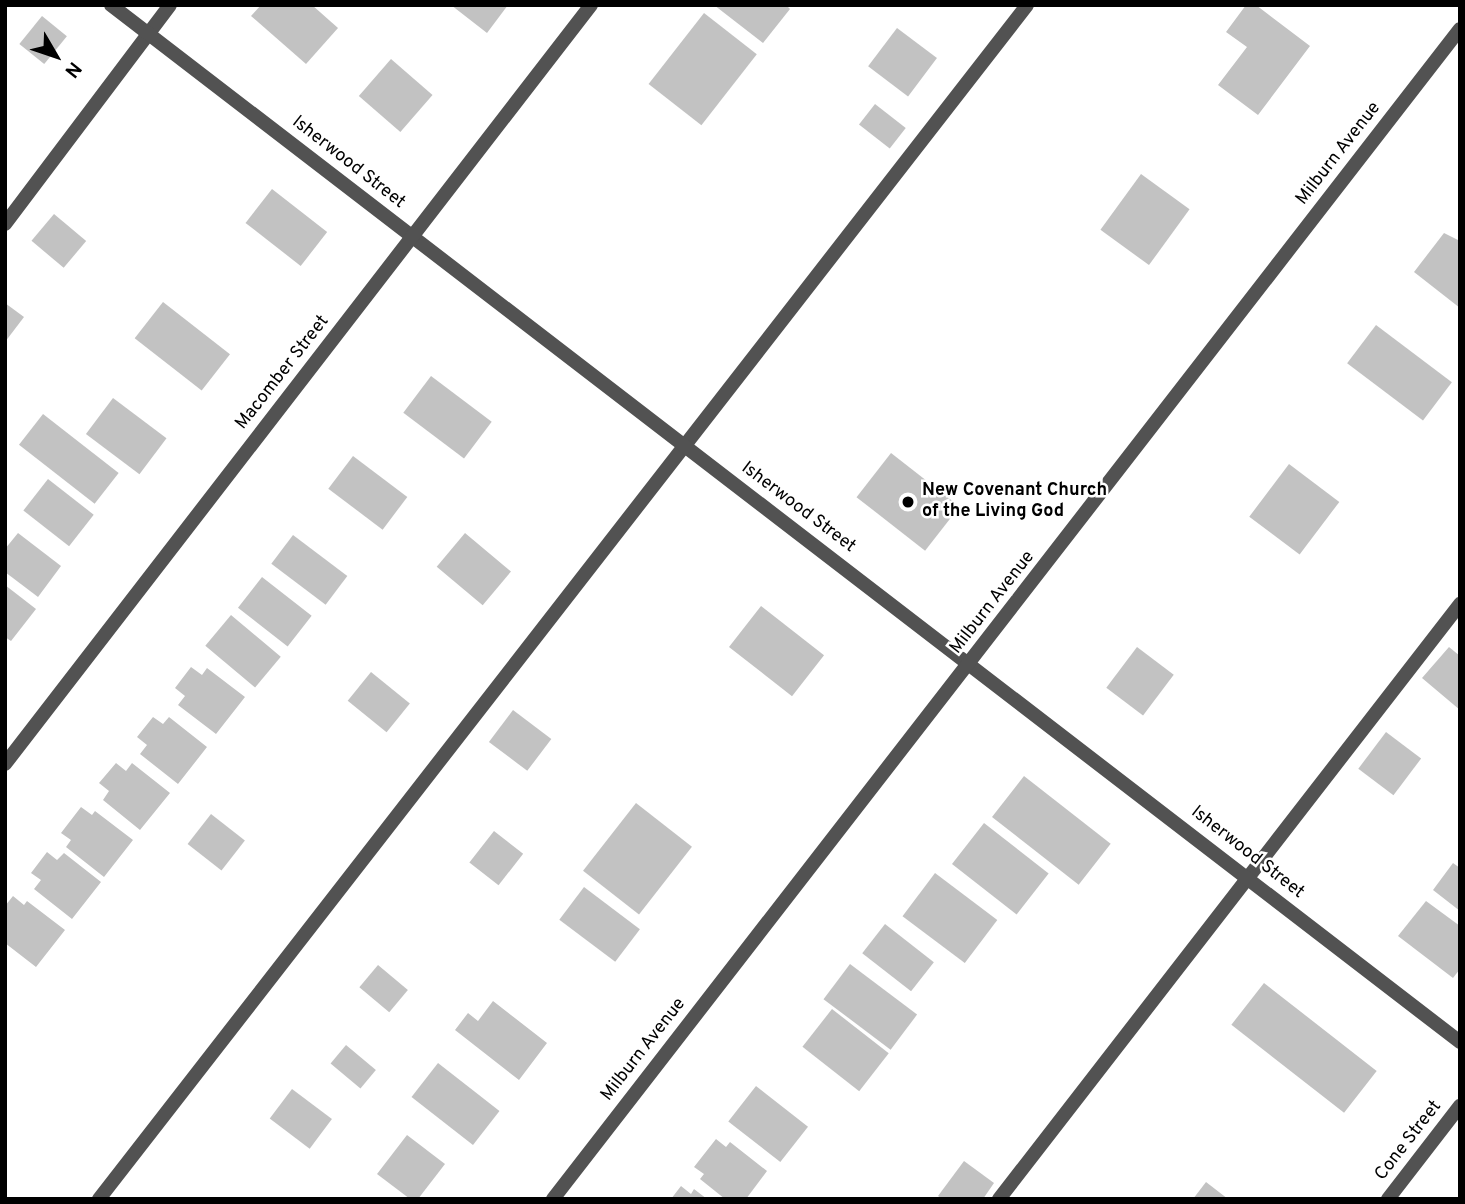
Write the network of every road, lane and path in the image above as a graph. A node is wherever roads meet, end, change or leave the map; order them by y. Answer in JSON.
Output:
{"nodes":[{"id":1,"x":111,"y":5,"type":"edge"},
{"id":2,"x":170,"y":5,"type":"edge"},
{"id":3,"x":591,"y":5,"type":"edge"},
{"id":4,"x":1027,"y":5,"type":"edge"},
{"id":5,"x":1460,"y":29,"type":"edge"},
{"id":6,"x":149,"y":34,"type":"junction"},
{"id":7,"x":5,"y":224,"type":"edge"},
{"id":8,"x":413,"y":236,"type":"junction"},
{"id":9,"x":687,"y":446,"type":"junction"},
{"id":10,"x":1460,"y":604,"type":"edge"},
{"id":11,"x":970,"y":664,"type":"junction"},
{"id":12,"x":5,"y":764,"type":"edge"},
{"id":13,"x":1247,"y":878,"type":"junction"},
{"id":14,"x":1460,"y":1042,"type":"edge"},
{"id":15,"x":1460,"y":1106,"type":"edge"},
{"id":16,"x":99,"y":1199,"type":"edge"},
{"id":17,"x":553,"y":1199,"type":"edge"},
{"id":18,"x":999,"y":1199,"type":"edge"},
{"id":19,"x":1388,"y":1199,"type":"edge"}],
"edges":[{"from":1,"to":6,"type":"street","name":"Isherwood Street"},
{"from":2,"to":6,"type":"street"},
{"from":3,"to":8,"type":"street","name":"Macomber Street"},
{"from":4,"to":9,"type":"street"},
{"from":5,"to":11,"type":"street","name":"Milburn Avenue"},
{"from":6,"to":7,"type":"street"},
{"from":6,"to":8,"type":"street","name":"Isherwood Street"},
{"from":8,"to":9,"type":"street","name":"Isherwood Street"},
{"from":8,"to":12,"type":"street","name":"Macomber Street"},
{"from":9,"to":11,"type":"street","name":"Isherwood Street"},
{"from":9,"to":16,"type":"street"},
{"from":10,"to":13,"type":"street"},
{"from":11,"to":13,"type":"street","name":"Isherwood Street"},
{"from":11,"to":17,"type":"street","name":"Milburn Avenue"},
{"from":13,"to":14,"type":"street","name":"Isherwood Street"},
{"from":13,"to":18,"type":"street"},
{"from":15,"to":19,"type":"street","name":"Cone Street"}]}
